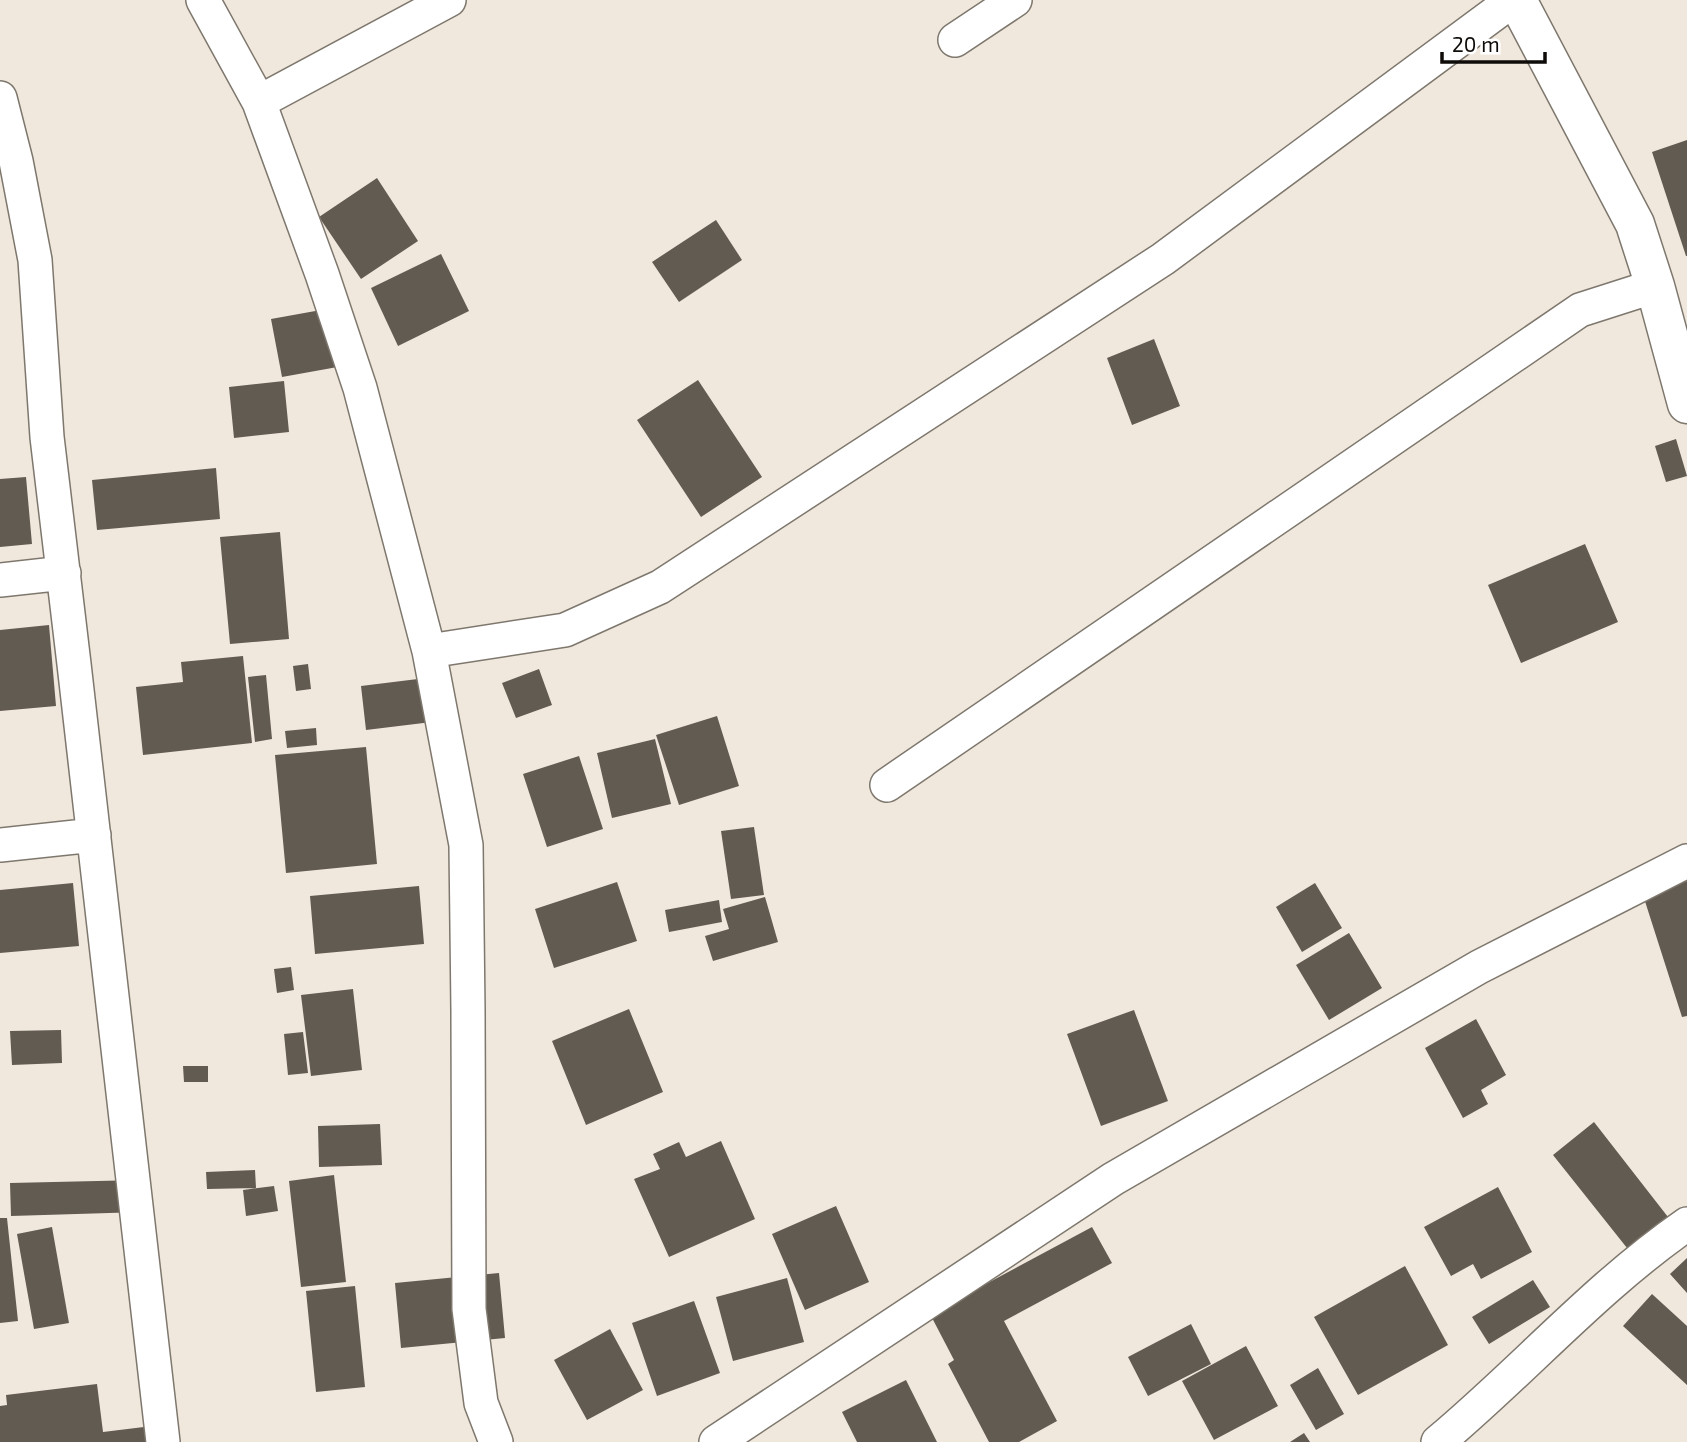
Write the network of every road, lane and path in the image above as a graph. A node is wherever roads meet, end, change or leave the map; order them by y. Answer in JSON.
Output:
{"nodes":[{"id":1,"x":203,"y":0,"type":"edge"},
{"id":2,"x":449,"y":0,"type":"edge"},
{"id":3,"x":1015,"y":0,"type":"edge"},
{"id":4,"x":1515,"y":0,"type":"edge"},
{"id":5,"x":955,"y":40,"type":"dead end"},
{"id":6,"x":0,"y":98,"type":"edge"},
{"id":7,"x":259,"y":102,"type":"junction"},
{"id":8,"x":1655,"y":286,"type":"junction"},
{"id":9,"x":1687,"y":404,"type":"edge"},
{"id":10,"x":64,"y":573,"type":"junction"},
{"id":11,"x":0,"y":580,"type":"edge"},
{"id":12,"x":429,"y":651,"type":"junction"},
{"id":13,"x":887,"y":785,"type":"dead end"},
{"id":14,"x":94,"y":835,"type":"junction"},
{"id":15,"x":0,"y":845,"type":"edge"},
{"id":16,"x":1687,"y":861,"type":"edge"},
{"id":17,"x":1687,"y":1224,"type":"edge"},
{"id":18,"x":163,"y":1442,"type":"edge"},
{"id":19,"x":496,"y":1442,"type":"edge"},
{"id":20,"x":716,"y":1442,"type":"edge"},
{"id":21,"x":1438,"y":1442,"type":"edge"}],
"edges":[{"from":1,"to":7,"type":"street"},
{"from":2,"to":7,"type":"street"},
{"from":3,"to":5,"type":"street"},
{"from":4,"to":8,"type":"street"},
{"from":4,"to":12,"type":"street"},
{"from":6,"to":10,"type":"street"},
{"from":7,"to":12,"type":"street"},
{"from":8,"to":9,"type":"street"},
{"from":8,"to":13,"type":"street"},
{"from":10,"to":11,"type":"street"},
{"from":10,"to":14,"type":"street"},
{"from":12,"to":19,"type":"street"},
{"from":14,"to":15,"type":"street"},
{"from":14,"to":18,"type":"street"},
{"from":16,"to":20,"type":"street"},
{"from":17,"to":21,"type":"street"}]}
